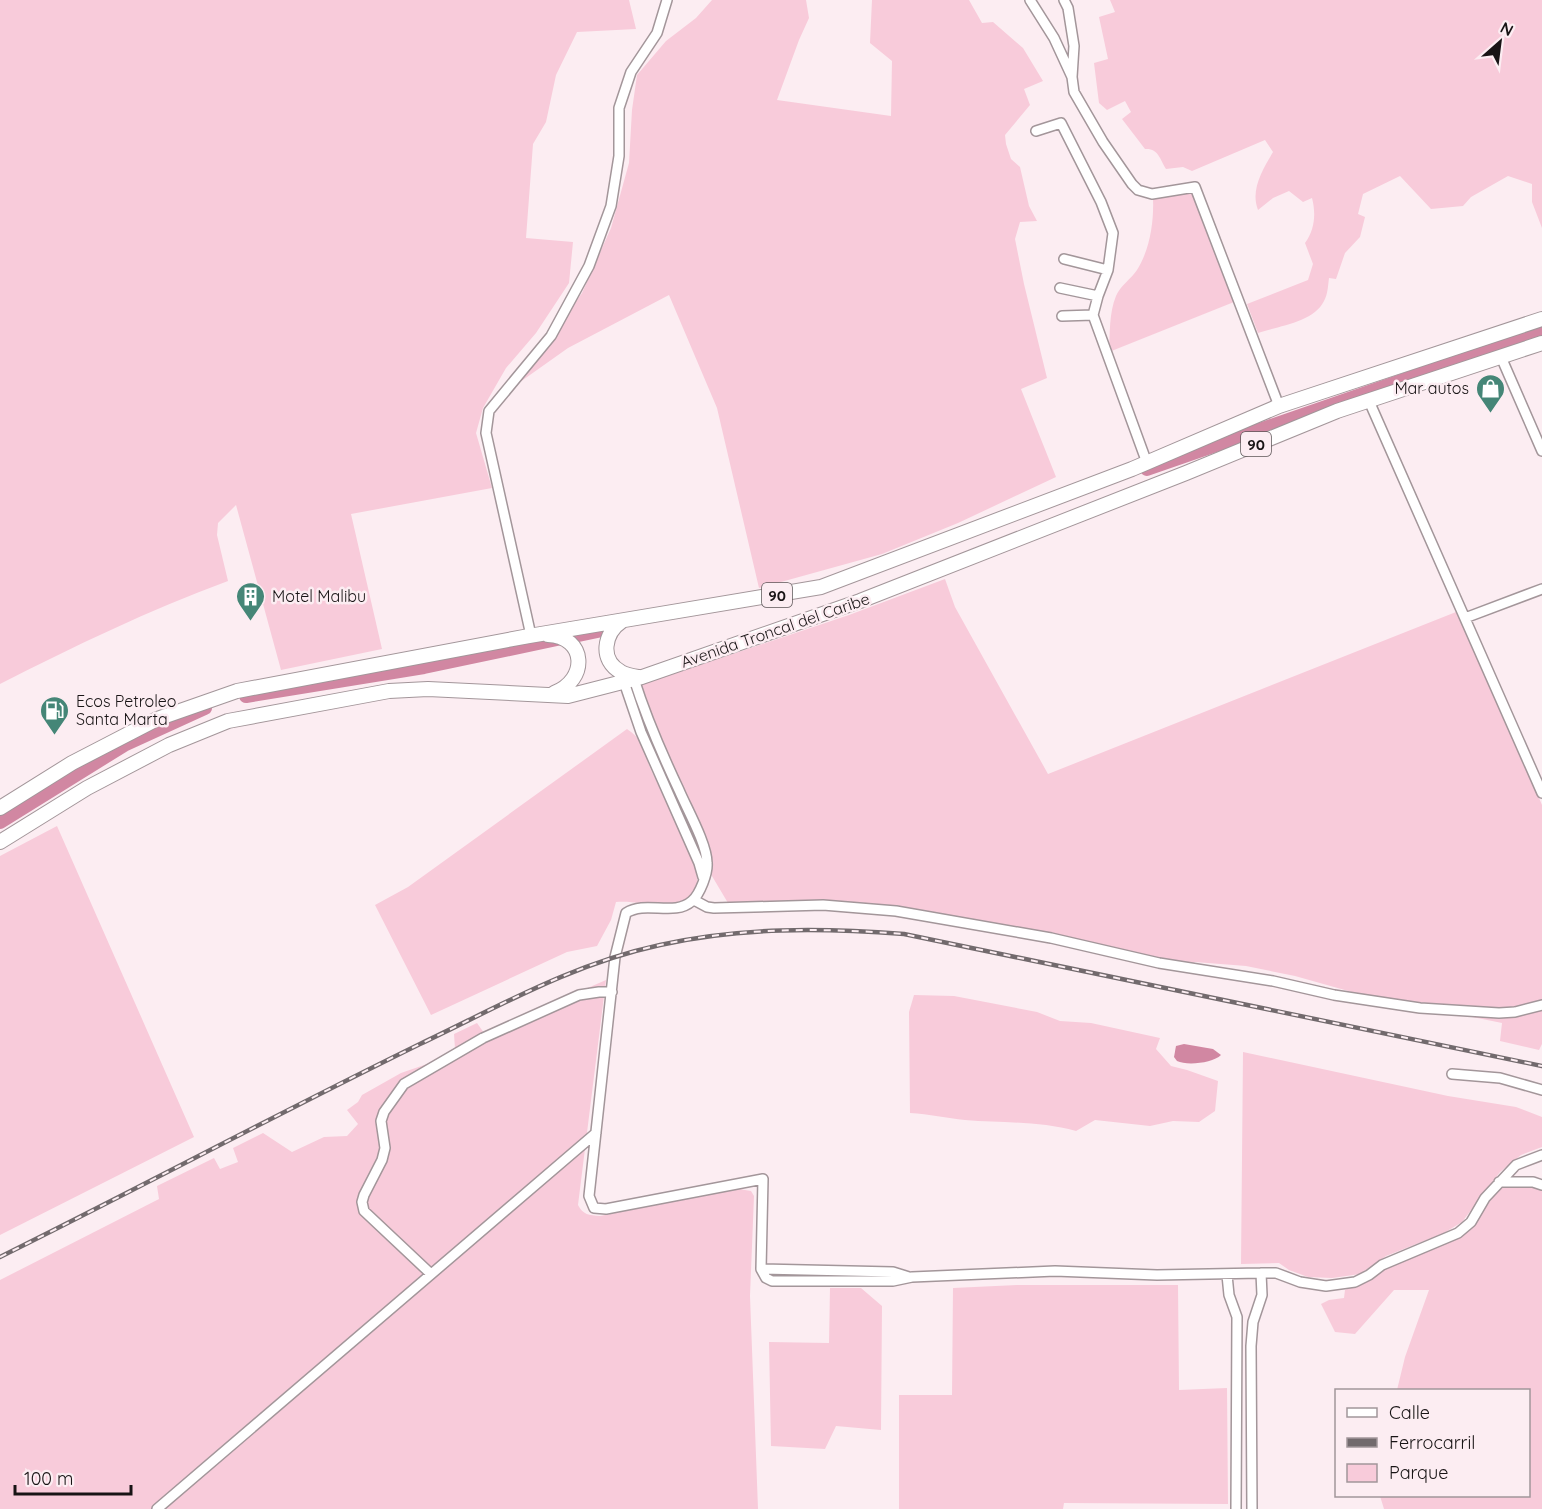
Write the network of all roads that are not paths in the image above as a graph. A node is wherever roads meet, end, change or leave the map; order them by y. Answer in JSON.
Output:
{"nodes":[{"id":1,"x":667,"y":0,"type":"edge"},
{"id":2,"x":1030,"y":0,"type":"edge"},
{"id":3,"x":1064,"y":0,"type":"edge"},
{"id":4,"x":1072,"y":77,"type":"junction"},
{"id":5,"x":1036,"y":131,"type":"dead end"},
{"id":6,"x":1064,"y":259,"type":"dead end"},
{"id":7,"x":1108,"y":270,"type":"junction"},
{"id":8,"x":1060,"y":288,"type":"dead end"},
{"id":9,"x":1098,"y":296,"type":"junction"},
{"id":10,"x":1093,"y":315,"type":"junction"},
{"id":11,"x":1062,"y":316,"type":"dead end"},
{"id":12,"x":1542,"y":319,"type":"edge"},
{"id":13,"x":1542,"y":343,"type":"edge"},
{"id":14,"x":1501,"y":357,"type":"junction"},
{"id":15,"x":1369,"y":400,"type":"junction"},
{"id":16,"x":1279,"y":406,"type":"junction"},
{"id":17,"x":1542,"y":451,"type":"edge"},
{"id":18,"x":1147,"y":463,"type":"junction"},
{"id":19,"x":1542,"y":589,"type":"edge"},
{"id":20,"x":1465,"y":618,"type":"junction"},
{"id":21,"x":622,"y":621,"type":"junction"},
{"id":22,"x":529,"y":636,"type":"junction"},
{"id":23,"x":634,"y":679,"type":"junction"},
{"id":24,"x":547,"y":696,"type":"junction"},
{"id":25,"x":1542,"y":792,"type":"edge"},
{"id":26,"x":0,"y":808,"type":"edge"},
{"id":27,"x":0,"y":842,"type":"edge"},
{"id":28,"x":694,"y":900,"type":"junction"},
{"id":29,"x":612,"y":992,"type":"junction"},
{"id":30,"x":1542,"y":1005,"type":"edge"},
{"id":31,"x":1452,"y":1074,"type":"dead end"},
{"id":32,"x":1542,"y":1090,"type":"edge"},
{"id":33,"x":596,"y":1134,"type":"junction"},
{"id":34,"x":1542,"y":1155,"type":"edge"},
{"id":35,"x":1499,"y":1182,"type":"junction"},
{"id":36,"x":1542,"y":1185,"type":"edge"},
{"id":37,"x":1261,"y":1273,"type":"junction"},
{"id":38,"x":431,"y":1274,"type":"junction"},
{"id":39,"x":1227,"y":1275,"type":"junction"},
{"id":40,"x":157,"y":1509,"type":"edge"},
{"id":41,"x":1236,"y":1509,"type":"edge"},
{"id":42,"x":1252,"y":1509,"type":"edge"}],
"edges":[{"from":1,"to":22,"type":"street"},
{"from":2,"to":4,"type":"street"},
{"from":3,"to":4,"type":"street"},
{"from":4,"to":16,"type":"street"},
{"from":5,"to":7,"type":"street"},
{"from":6,"to":7,"type":"street"},
{"from":7,"to":9,"type":"street"},
{"from":8,"to":9,"type":"street"},
{"from":9,"to":10,"type":"street"},
{"from":10,"to":11,"type":"street"},
{"from":10,"to":18,"type":"street"},
{"from":12,"to":16,"type":"highway","name":"Avenida Troncal del Caribe","number":"90"},
{"from":13,"to":14,"type":"highway","name":"Avenida Troncal del Caribe","number":"90"},
{"from":14,"to":15,"type":"highway","name":"Avenida Troncal del Caribe","number":"90"},
{"from":14,"to":17,"type":"street"},
{"from":15,"to":20,"type":"street"},
{"from":15,"to":23,"type":"highway","name":"Avenida Troncal del Caribe","number":"90"},
{"from":16,"to":18,"type":"highway","name":"Avenida Troncal del Caribe","number":"90"},
{"from":18,"to":21,"type":"highway","name":"Avenida Troncal del Caribe","number":"90"},
{"from":19,"to":20,"type":"street"},
{"from":20,"to":25,"type":"street"},
{"from":21,"to":22,"type":"highway","name":"Avenida Troncal del Caribe","number":"90"},
{"from":21,"to":23,"type":"highway"},
{"from":22,"to":24,"type":"highway"},
{"from":22,"to":26,"type":"highway","name":"Avenida Troncal del Caribe","number":"90"},
{"from":23,"to":24,"type":"highway","name":"Avenida Troncal del Caribe","number":"90"},
{"from":23,"to":28,"type":"street"},
{"from":24,"to":27,"type":"highway","name":"Avenida Troncal del Caribe","number":"90"},
{"from":28,"to":29,"type":"street"},
{"from":28,"to":30,"type":"street"},
{"from":29,"to":33,"type":"street"},
{"from":29,"to":38,"type":"street"},
{"from":31,"to":32,"type":"street"},
{"from":33,"to":38,"type":"street"},
{"from":33,"to":39,"type":"street"},
{"from":34,"to":35,"type":"street"},
{"from":35,"to":36,"type":"street"},
{"from":35,"to":37,"type":"street"},
{"from":37,"to":39,"type":"street"},
{"from":37,"to":42,"type":"street"},
{"from":38,"to":40,"type":"street"},
{"from":39,"to":41,"type":"street"}]}
